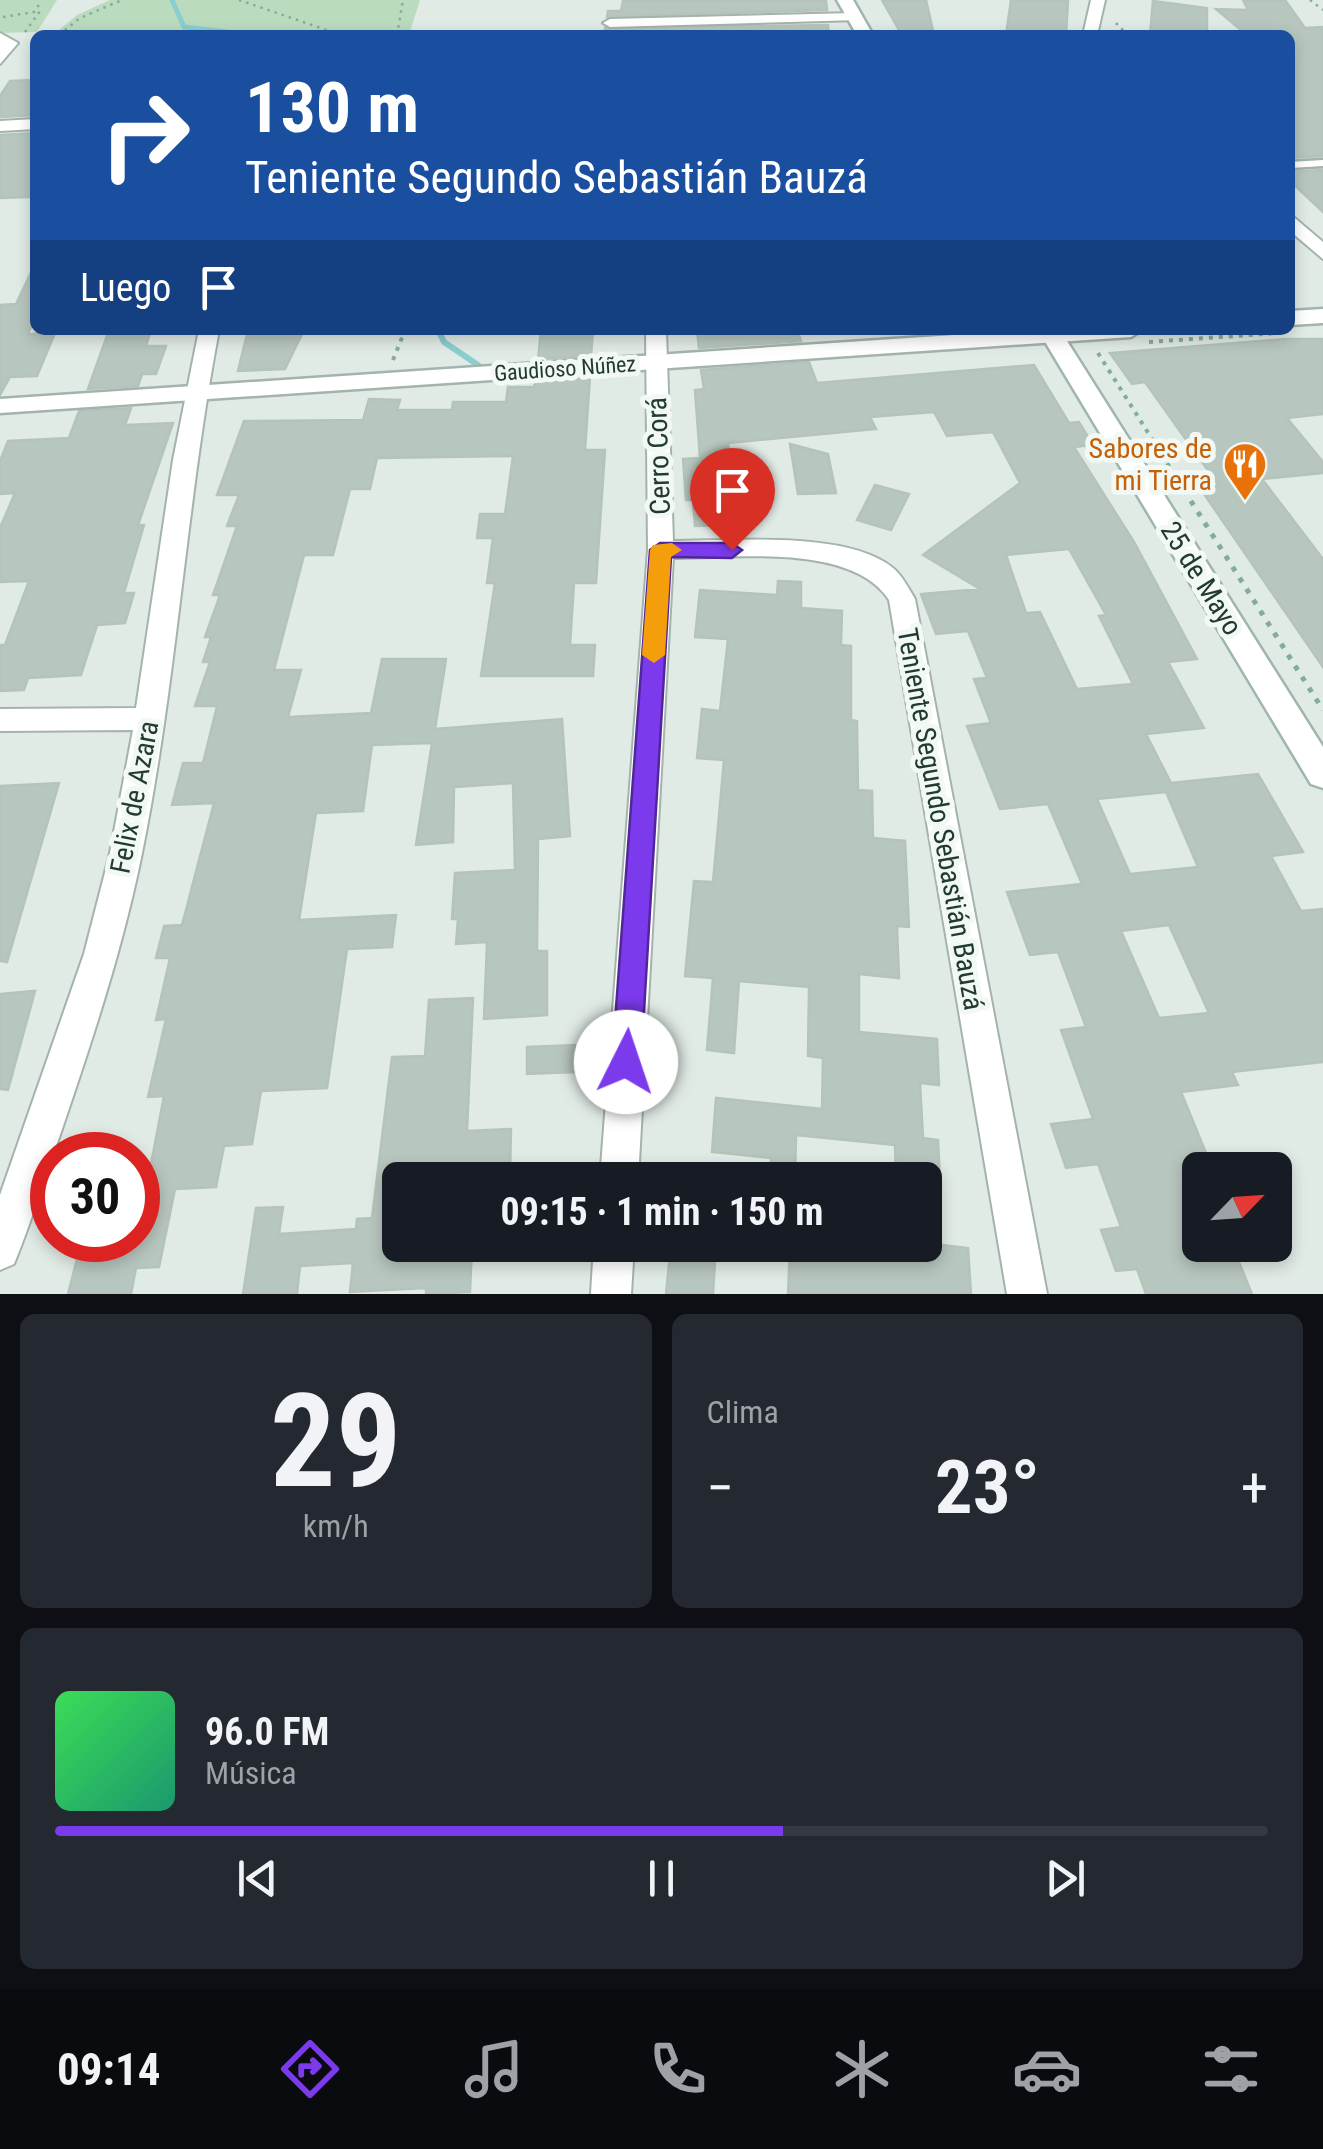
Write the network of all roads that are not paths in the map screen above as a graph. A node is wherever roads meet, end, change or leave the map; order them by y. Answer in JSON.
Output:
{"nodes":[{"id":1,"x":846,"y":0,"type":"edge"},
{"id":2,"x":1098,"y":0,"type":"edge"},
{"id":3,"x":854,"y":18,"type":"junction"},
{"id":4,"x":610,"y":23,"type":"dead end"},
{"id":5,"x":669,"y":29,"type":"edge"},
{"id":6,"x":862,"y":30,"type":"edge"},
{"id":7,"x":1095,"y":30,"type":"edge"},
{"id":8,"x":0,"y":36,"type":"edge"},
{"id":9,"x":0,"y":59,"type":"edge"},
{"id":10,"x":30,"y":124,"type":"edge"},
{"id":11,"x":0,"y":126,"type":"edge"},
{"id":12,"x":1323,"y":163,"type":"edge"},
{"id":13,"x":1295,"y":165,"type":"edge"},
{"id":14,"x":1295,"y":225,"type":"edge"},
{"id":15,"x":1323,"y":254,"type":"edge"},
{"id":16,"x":1323,"y":316,"type":"edge"},
{"id":17,"x":1295,"y":324,"type":"edge"},
{"id":18,"x":209,"y":335,"type":"edge"},
{"id":19,"x":656,"y":335,"type":"edge"},
{"id":20,"x":1024,"y":335,"type":"edge"},
{"id":21,"x":1052,"y":335,"type":"edge"},
{"id":22,"x":1092,"y":335,"type":"edge"},
{"id":23,"x":1134,"y":337,"type":"edge"},
{"id":24,"x":657,"y":362,"type":"junction"},
{"id":25,"x":195,"y":392,"type":"junction"},
{"id":26,"x":0,"y":406,"type":"edge"},
{"id":27,"x":660,"y":550,"type":"junction"},
{"id":28,"x":150,"y":719,"type":"junction"},
{"id":29,"x":0,"y":720,"type":"edge"},
{"id":30,"x":1323,"y":774,"type":"edge"},
{"id":31,"x":619,"y":1162,"type":"edge"},
{"id":32,"x":0,"y":1250,"type":"edge"},
{"id":33,"x":613,"y":1262,"type":"edge"},
{"id":34,"x":611,"y":1294,"type":"edge"},
{"id":35,"x":1027,"y":1294,"type":"edge"}],
"edges":[{"from":1,"to":3,"type":"street"},
{"from":2,"to":7,"type":"street"},
{"from":3,"to":5,"type":"street"},
{"from":3,"to":6,"type":"street"},
{"from":4,"to":5,"type":"street"},
{"from":8,"to":9,"type":"street"},
{"from":10,"to":11,"type":"street"},
{"from":12,"to":13,"type":"lane"},
{"from":14,"to":15,"type":"street"},
{"from":16,"to":17,"type":"street"},
{"from":18,"to":25,"type":"street","name":"Felix de Azara"},
{"from":19,"to":24,"type":"street","name":"Cerro Corá"},
{"from":20,"to":24,"type":"street","name":"Gaudioso Núñez"},
{"from":21,"to":30,"type":"street","name":"25 de Mayo"},
{"from":22,"to":23,"type":"street","name":"Gaudioso Núñez"},
{"from":24,"to":25,"type":"street","name":"Gaudioso Núñez"},
{"from":24,"to":27,"type":"street","name":"Cerro Corá"},
{"from":25,"to":26,"type":"street","name":"Gaudioso Núñez"},
{"from":25,"to":28,"type":"street","name":"Felix de Azara"},
{"from":27,"to":31,"type":"street","name":"Cerro Corá"},
{"from":27,"to":35,"type":"street","name":"Teniente Segundo Sebastián Bauzá"},
{"from":28,"to":29,"type":"street"},
{"from":28,"to":32,"type":"street","name":"Felix de Azara"},
{"from":33,"to":34,"type":"street"}]}
